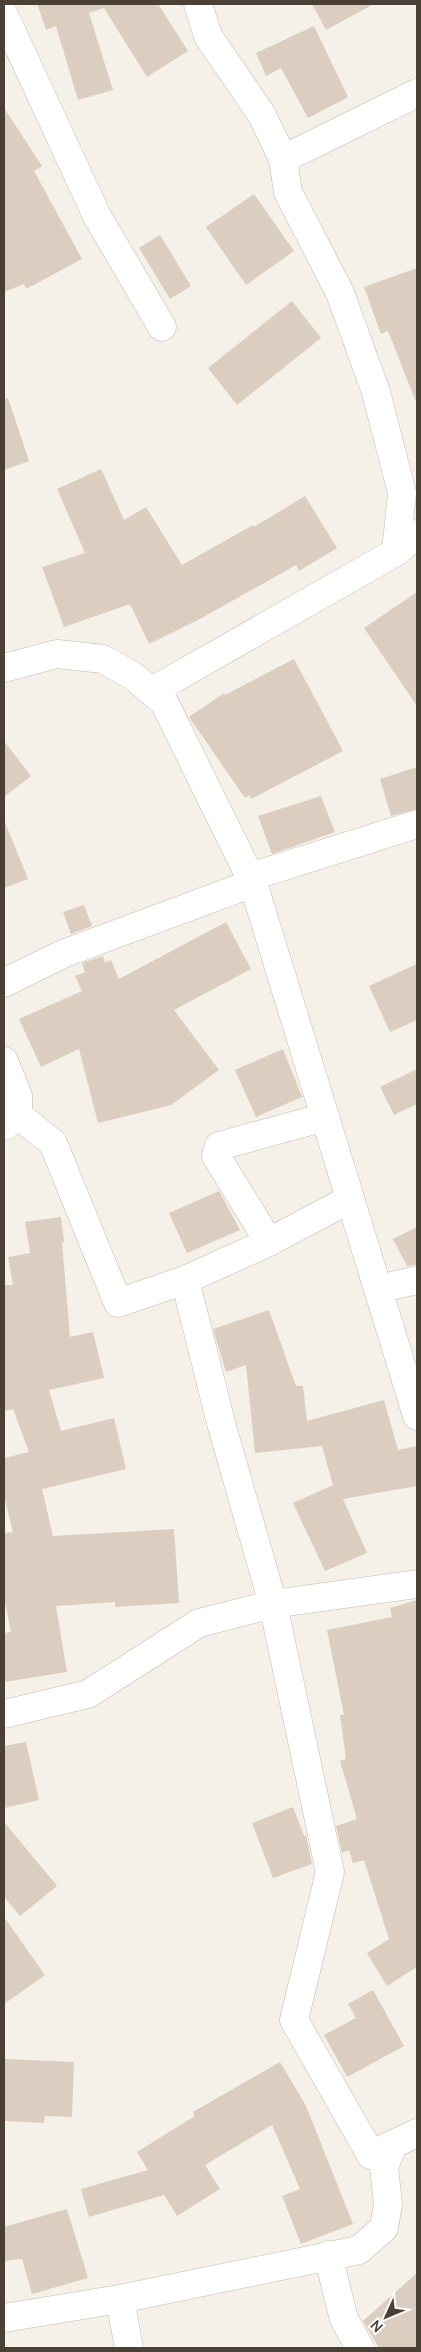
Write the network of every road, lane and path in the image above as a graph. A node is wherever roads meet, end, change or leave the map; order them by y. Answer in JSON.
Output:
{"nodes":[{"id":1,"x":198,"y":4,"type":"edge"},
{"id":2,"x":4,"y":16,"type":"edge"},
{"id":3,"x":417,"y":93,"type":"edge"},
{"id":4,"x":283,"y":159,"type":"junction"},
{"id":5,"x":162,"y":327,"type":"dead end"},
{"id":6,"x":409,"y":504,"type":"edge"},
{"id":7,"x":417,"y":534,"type":"edge"},
{"id":8,"x":396,"y":552,"type":"junction"},
{"id":9,"x":4,"y":668,"type":"edge"},
{"id":10,"x":152,"y":691,"type":"junction"},
{"id":11,"x":417,"y":824,"type":"edge"},
{"id":12,"x":252,"y":880,"type":"junction"},
{"id":13,"x":4,"y":983,"type":"edge"},
{"id":14,"x":4,"y":1061,"type":"edge"},
{"id":15,"x":325,"y":1117,"type":"junction"},
{"id":16,"x":11,"y":1121,"type":"edge"},
{"id":17,"x":350,"y":1199,"type":"junction"},
{"id":18,"x":269,"y":1242,"type":"junction"},
{"id":19,"x":185,"y":1280,"type":"junction"},
{"id":20,"x":417,"y":1280,"type":"edge"},
{"id":21,"x":379,"y":1289,"type":"junction"},
{"id":22,"x":417,"y":1416,"type":"edge"},
{"id":23,"x":417,"y":1584,"type":"edge"},
{"id":24,"x":273,"y":1604,"type":"junction"},
{"id":25,"x":4,"y":1714,"type":"edge"},
{"id":26,"x":417,"y":2133,"type":"edge"},
{"id":27,"x":371,"y":2155,"type":"junction"},
{"id":28,"x":328,"y":2255,"type":"junction"},
{"id":29,"x":120,"y":2300,"type":"junction"},
{"id":30,"x":4,"y":2318,"type":"edge"},
{"id":31,"x":129,"y":2348,"type":"edge"},
{"id":32,"x":360,"y":2348,"type":"edge"}],
"edges":[{"from":1,"to":4,"type":"street"},
{"from":2,"to":5,"type":"street"},
{"from":3,"to":4,"type":"street"},
{"from":4,"to":6,"type":"street"},
{"from":6,"to":8,"type":"street"},
{"from":7,"to":8,"type":"street"},
{"from":8,"to":10,"type":"street"},
{"from":9,"to":10,"type":"street"},
{"from":10,"to":12,"type":"street"},
{"from":11,"to":12,"type":"street"},
{"from":12,"to":13,"type":"street"},
{"from":12,"to":15,"type":"street"},
{"from":14,"to":16,"type":"street"},
{"from":15,"to":17,"type":"street"},
{"from":15,"to":18,"type":"street"},
{"from":16,"to":19,"type":"street"},
{"from":17,"to":18,"type":"street"},
{"from":17,"to":21,"type":"street"},
{"from":18,"to":19,"type":"street"},
{"from":19,"to":24,"type":"street"},
{"from":20,"to":21,"type":"street"},
{"from":21,"to":22,"type":"street"},
{"from":23,"to":24,"type":"street"},
{"from":24,"to":25,"type":"street"},
{"from":24,"to":27,"type":"street"},
{"from":26,"to":27,"type":"street"},
{"from":27,"to":28,"type":"street"},
{"from":28,"to":29,"type":"street"},
{"from":28,"to":32,"type":"street"},
{"from":29,"to":30,"type":"street"},
{"from":29,"to":31,"type":"street"}]}
